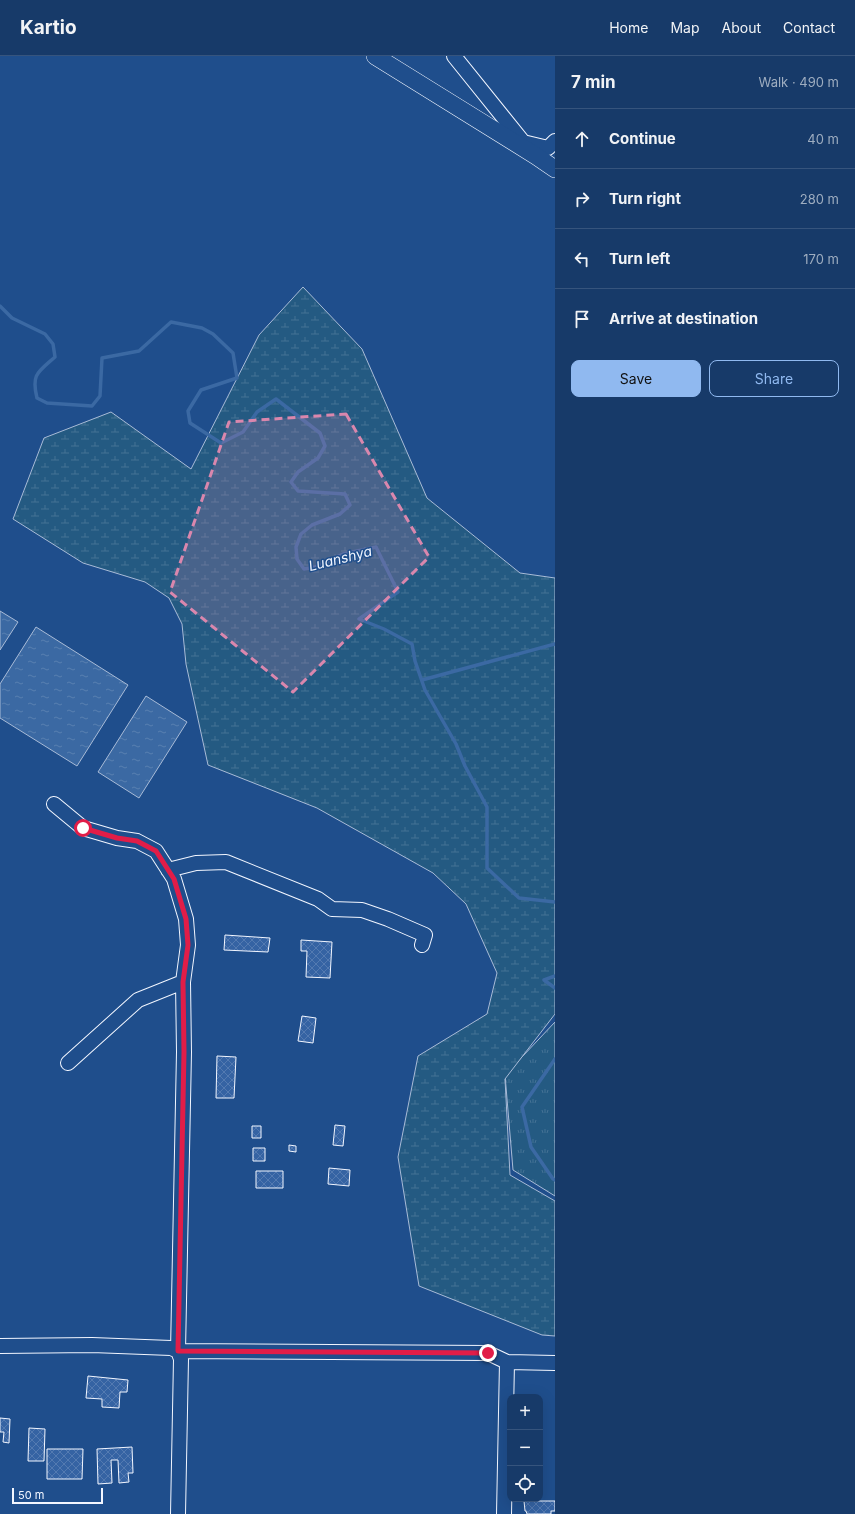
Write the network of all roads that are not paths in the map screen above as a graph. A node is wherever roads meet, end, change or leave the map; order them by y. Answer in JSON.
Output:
{"nodes":[{"id":1,"x":375,"y":56,"type":"edge"},
{"id":2,"x":454,"y":56,"type":"edge"},
{"id":3,"x":555,"y":141,"type":"edge"},
{"id":4,"x":523,"y":142,"type":"junction"},
{"id":5,"x":536,"y":156,"type":"junction"},
{"id":6,"x":555,"y":169,"type":"edge"},
{"id":7,"x":54,"y":804,"type":"dead end"},
{"id":8,"x":168,"y":870,"type":"junction"},
{"id":9,"x":422,"y":945,"type":"dead end"},
{"id":10,"x":183,"y":982,"type":"junction"},
{"id":11,"x":68,"y":1063,"type":"dead end"},
{"id":12,"x":0,"y":1346,"type":"edge"},
{"id":13,"x":178,"y":1351,"type":"junction"},
{"id":14,"x":507,"y":1362,"type":"junction"},
{"id":15,"x":555,"y":1362,"type":"edge"},
{"id":16,"x":178,"y":1514,"type":"edge"},
{"id":17,"x":504,"y":1514,"type":"edge"}],
"edges":[{"from":1,"to":5,"type":"main road"},
{"from":2,"to":4,"type":"street"},
{"from":3,"to":4,"type":"street"},
{"from":4,"to":5,"type":"street"},
{"from":5,"to":6,"type":"main road"},
{"from":7,"to":8,"type":"street"},
{"from":8,"to":9,"type":"street"},
{"from":8,"to":10,"type":"street"},
{"from":10,"to":11,"type":"street"},
{"from":10,"to":13,"type":"street"},
{"from":12,"to":13,"type":"street"},
{"from":13,"to":14,"type":"street"},
{"from":13,"to":16,"type":"street"},
{"from":14,"to":15,"type":"street"},
{"from":14,"to":17,"type":"street"}]}
